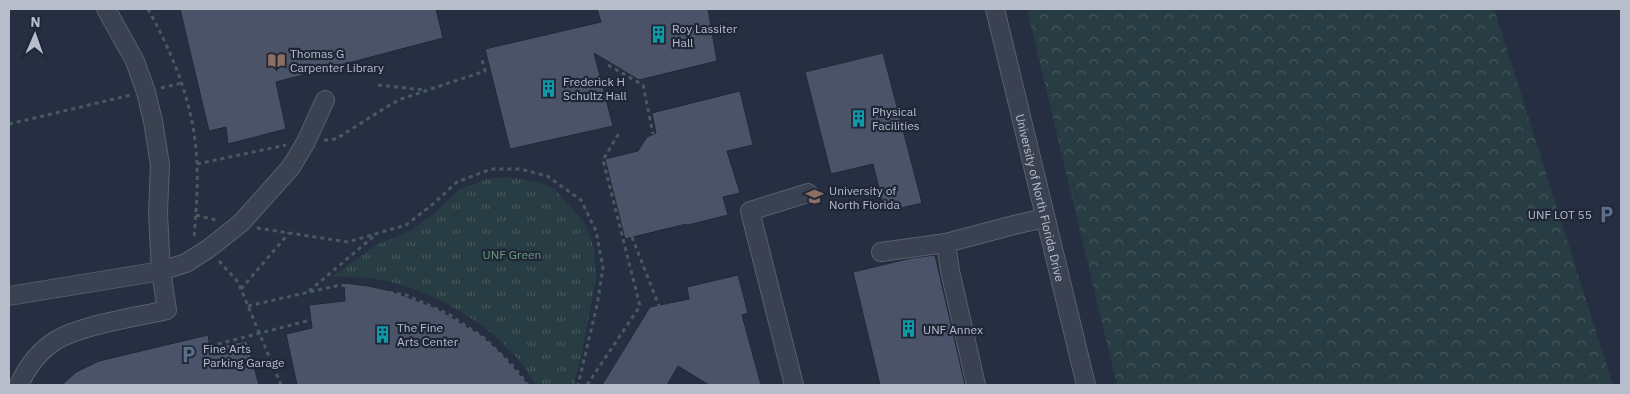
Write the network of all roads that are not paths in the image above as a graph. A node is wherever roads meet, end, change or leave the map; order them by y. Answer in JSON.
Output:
{"nodes":[{"id":1,"x":106,"y":9,"type":"edge"},
{"id":2,"x":995,"y":9,"type":"edge"},
{"id":3,"x":325,"y":100,"type":"dead end"},
{"id":4,"x":808,"y":193,"type":"dead end"},
{"id":5,"x":1045,"y":218,"type":"junction"},
{"id":6,"x":946,"y":243,"type":"junction"},
{"id":7,"x":881,"y":252,"type":"dead end"},
{"id":8,"x":161,"y":271,"type":"junction"},
{"id":9,"x":9,"y":296,"type":"edge"},
{"id":10,"x":19,"y":385,"type":"edge"},
{"id":11,"x":794,"y":385,"type":"edge"},
{"id":12,"x":976,"y":385,"type":"edge"},
{"id":13,"x":1086,"y":385,"type":"edge"}],
"edges":[{"from":1,"to":8,"type":"street"},
{"from":2,"to":5,"type":"street","name":"University of North Florida Drive"},
{"from":3,"to":8,"type":"street"},
{"from":4,"to":11,"type":"street"},
{"from":5,"to":6,"type":"street"},
{"from":5,"to":13,"type":"street","name":"University of North Florida Drive"},
{"from":6,"to":7,"type":"street"},
{"from":6,"to":12,"type":"street"},
{"from":8,"to":9,"type":"street"},
{"from":8,"to":10,"type":"street"}]}
